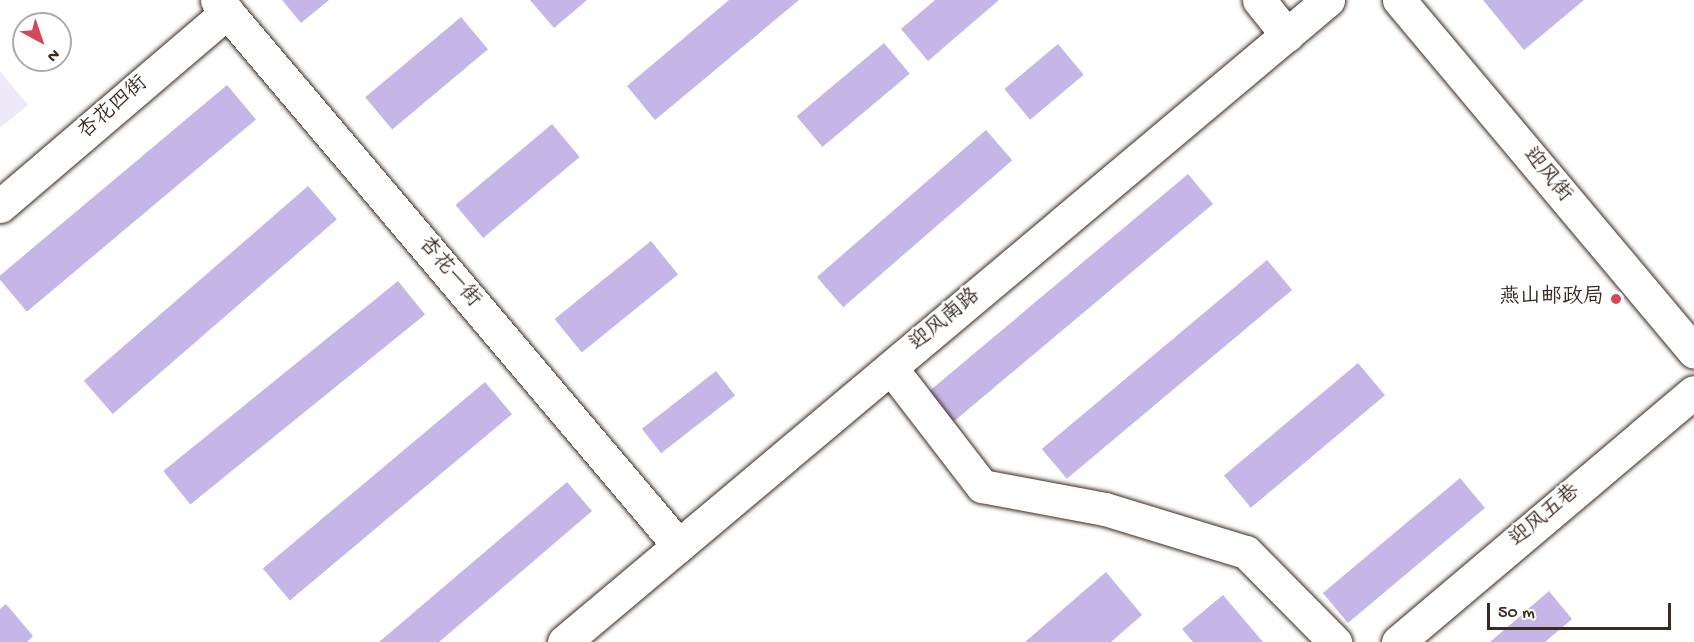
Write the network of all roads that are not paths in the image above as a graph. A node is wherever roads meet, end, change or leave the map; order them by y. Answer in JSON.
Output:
{"nodes":[{"id":1,"x":1259,"y":0,"type":"edge"},
{"id":2,"x":1328,"y":0,"type":"edge"},
{"id":3,"x":1399,"y":0,"type":"edge"},
{"id":4,"x":222,"y":6,"type":"edge"},
{"id":5,"x":1287,"y":35,"type":"junction"},
{"id":6,"x":0,"y":206,"type":"edge"},
{"id":7,"x":1694,"y":351,"type":"edge"},
{"id":8,"x":891,"y":368,"type":"junction"},
{"id":9,"x":1694,"y":392,"type":"edge"},
{"id":10,"x":679,"y":546,"type":"junction"},
{"id":11,"x":564,"y":642,"type":"edge"},
{"id":12,"x":1335,"y":642,"type":"edge"},
{"id":13,"x":1398,"y":642,"type":"edge"}],
"edges":[{"from":1,"to":5,"type":"street"},
{"from":2,"to":5,"type":"street","name":"迎风南路"},
{"from":3,"to":7,"type":"street","name":"迎风街"},
{"from":4,"to":6,"type":"street","name":"杏花四街"},
{"from":4,"to":10,"type":"street","name":"杏花一街"},
{"from":5,"to":8,"type":"street","name":"迎风南路"},
{"from":8,"to":10,"type":"street","name":"迎风南路"},
{"from":8,"to":12,"type":"street"},
{"from":9,"to":13,"type":"street","name":"迎风五巷"},
{"from":10,"to":11,"type":"street","name":"迎风南路"}]}
